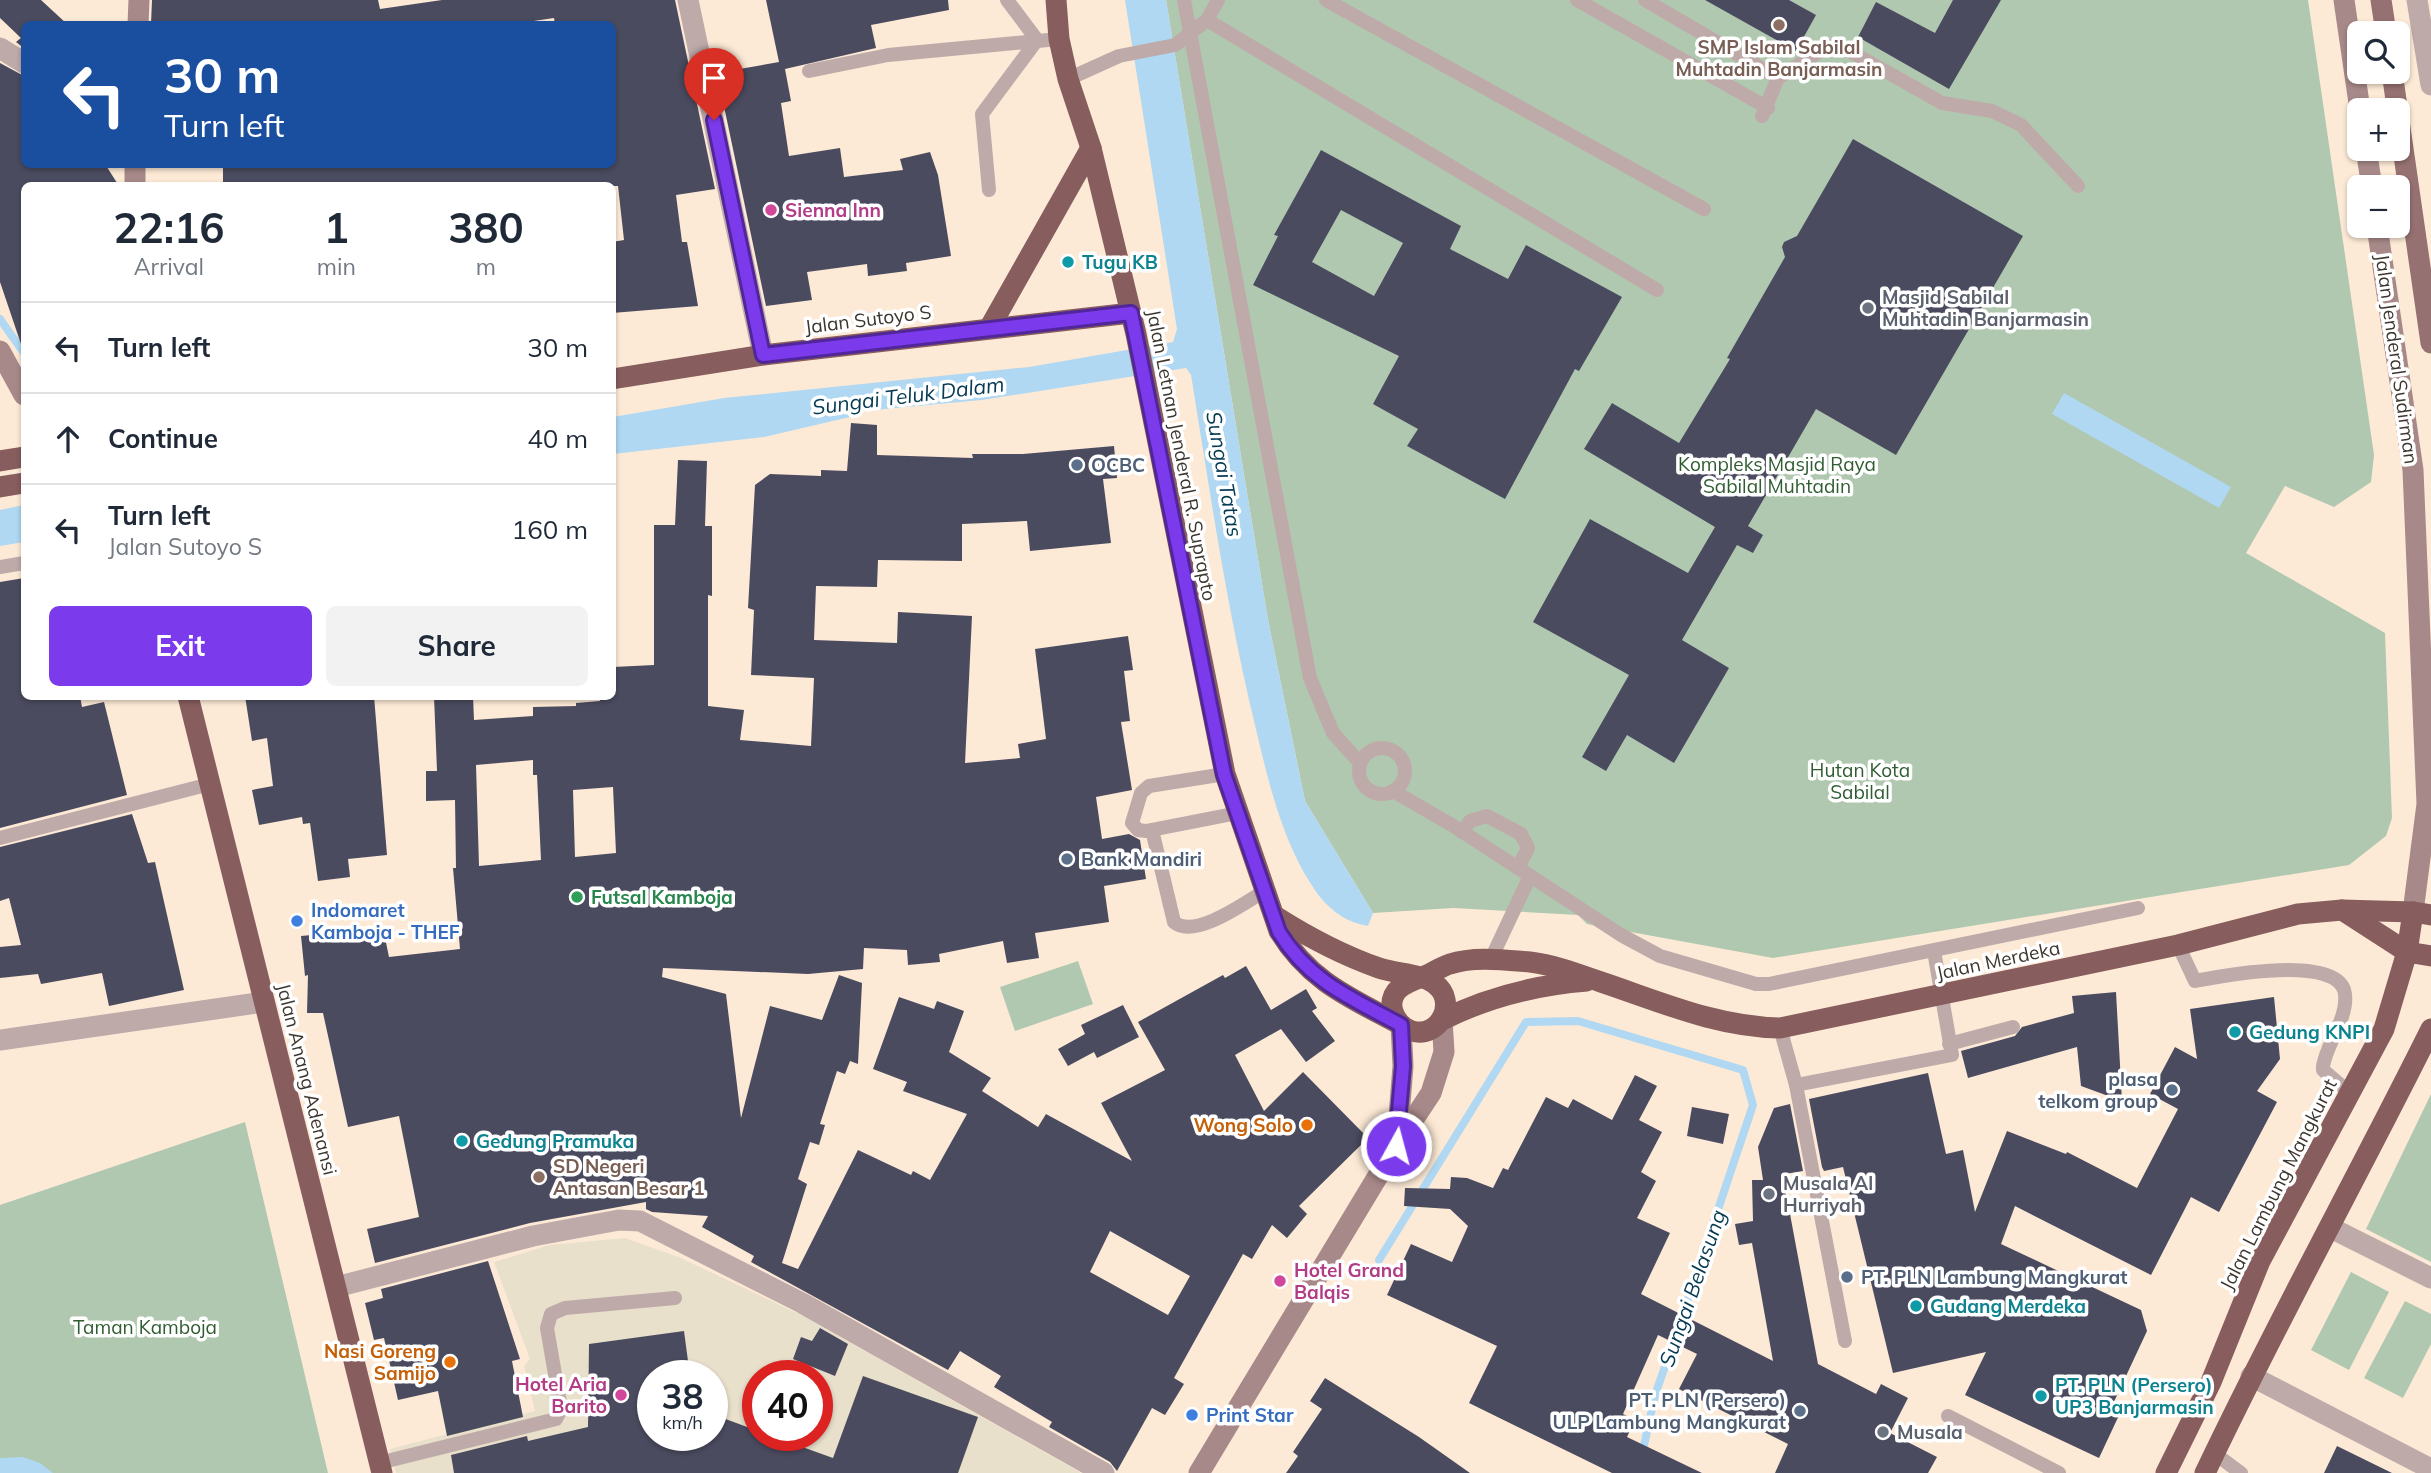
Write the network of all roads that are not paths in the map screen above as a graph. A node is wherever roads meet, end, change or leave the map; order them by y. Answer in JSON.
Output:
{"nodes":[{"id":1,"x":139,"y":0,"type":"edge"},
{"id":2,"x":688,"y":0,"type":"edge"},
{"id":3,"x":1007,"y":0,"type":"edge"},
{"id":4,"x":1056,"y":0,"type":"edge"},
{"id":5,"x":1184,"y":0,"type":"edge"},
{"id":6,"x":1218,"y":0,"type":"edge"},
{"id":7,"x":1326,"y":0,"type":"edge"},
{"id":8,"x":1577,"y":0,"type":"edge"},
{"id":9,"x":1645,"y":0,"type":"edge"},
{"id":10,"x":2344,"y":0,"type":"edge"},
{"id":11,"x":2381,"y":0,"type":"edge"},
{"id":12,"x":2417,"y":0,"type":"edge"},
{"id":13,"x":1207,"y":20,"type":"junction"},
{"id":14,"x":138,"y":21,"type":"edge"},
{"id":15,"x":2384,"y":21,"type":"edge"},
{"id":16,"x":1189,"y":33,"type":"junction"},
{"id":17,"x":1059,"y":39,"type":"junction"},
{"id":18,"x":1037,"y":40,"type":"junction"},
{"id":19,"x":0,"y":48,"type":"edge"},
{"id":20,"x":21,"y":60,"type":"edge"},
{"id":21,"x":809,"y":71,"type":"dead end"},
{"id":22,"x":1778,"y":78,"type":"junction"},
{"id":23,"x":1068,"y":79,"type":"junction"},
{"id":24,"x":2394,"y":84,"type":"edge"},
{"id":25,"x":2431,"y":85,"type":"edge"},
{"id":26,"x":2358,"y":98,"type":"edge"},
{"id":27,"x":1091,"y":148,"type":"junction"},
{"id":28,"x":2078,"y":187,"type":"dead end"},
{"id":29,"x":989,"y":190,"type":"dead end"},
{"id":30,"x":1704,"y":209,"type":"dead end"},
{"id":31,"x":2379,"y":238,"type":"edge"},
{"id":32,"x":1657,"y":290,"type":"dead end"},
{"id":33,"x":1134,"y":323,"type":"junction"},
{"id":34,"x":990,"y":327,"type":"junction"},
{"id":35,"x":2431,"y":344,"type":"edge"},
{"id":36,"x":0,"y":351,"type":"edge"},
{"id":37,"x":763,"y":355,"type":"junction"},
{"id":38,"x":616,"y":378,"type":"edge"},
{"id":39,"x":21,"y":387,"type":"edge"},
{"id":40,"x":21,"y":458,"type":"edge"},
{"id":41,"x":0,"y":461,"type":"edge"},
{"id":42,"x":21,"y":484,"type":"edge"},
{"id":43,"x":0,"y":487,"type":"edge"},
{"id":44,"x":21,"y":564,"type":"edge"},
{"id":45,"x":0,"y":567,"type":"edge"},
{"id":46,"x":189,"y":700,"type":"edge"},
{"id":47,"x":1360,"y":763,"type":"junction"},
{"id":48,"x":1224,"y":774,"type":"junction"},
{"id":49,"x":210,"y":784,"type":"junction"},
{"id":50,"x":1393,"y":791,"type":"junction"},
{"id":51,"x":1238,"y":813,"type":"junction"},
{"id":52,"x":1152,"y":830,"type":"junction"},
{"id":53,"x":1462,"y":832,"type":"junction"},
{"id":54,"x":0,"y":838,"type":"edge"},
{"id":55,"x":1524,"y":872,"type":"junction"},
{"id":56,"x":1266,"y":890,"type":"junction"},
{"id":57,"x":2138,"y":908,"type":"dead end"},
{"id":58,"x":2342,"y":910,"type":"junction"},
{"id":59,"x":2422,"y":913,"type":"edge"},
{"id":60,"x":1275,"y":916,"type":"junction"},
{"id":61,"x":2178,"y":945,"type":"junction"},
{"id":62,"x":1934,"y":951,"type":"junction"},
{"id":63,"x":2407,"y":952,"type":"junction"},
{"id":64,"x":2431,"y":956,"type":"edge"},
{"id":65,"x":1490,"y":961,"type":"junction"},
{"id":66,"x":1419,"y":978,"type":"junction"},
{"id":67,"x":1596,"y":980,"type":"junction"},
{"id":68,"x":1942,"y":995,"type":"junction"},
{"id":69,"x":264,"y":1002,"type":"junction"},
{"id":70,"x":1442,"y":1020,"type":"junction"},
{"id":71,"x":1401,"y":1025,"type":"junction"},
{"id":72,"x":2013,"y":1027,"type":"dead end"},
{"id":73,"x":1780,"y":1028,"type":"junction"},
{"id":74,"x":2431,"y":1029,"type":"edge"},
{"id":75,"x":0,"y":1040,"type":"edge"},
{"id":76,"x":1949,"y":1044,"type":"junction"},
{"id":77,"x":1796,"y":1084,"type":"junction"},
{"id":78,"x":2350,"y":1093,"type":"junction"},
{"id":79,"x":1396,"y":1146,"type":"junction"},
{"id":80,"x":2332,"y":1228,"type":"junction"},
{"id":81,"x":2431,"y":1278,"type":"edge"},
{"id":82,"x":336,"y":1287,"type":"junction"},
{"id":83,"x":676,"y":1297,"type":"dead end"},
{"id":84,"x":1845,"y":1341,"type":"dead end"},
{"id":85,"x":2251,"y":1376,"type":"junction"},
{"id":86,"x":1948,"y":1416,"type":"dead end"},
{"id":87,"x":2214,"y":1453,"type":"junction"},
{"id":88,"x":380,"y":1468,"type":"edge"},
{"id":89,"x":2431,"y":1469,"type":"edge"},
{"id":90,"x":1104,"y":1473,"type":"edge"},
{"id":91,"x":1199,"y":1473,"type":"edge"},
{"id":92,"x":2059,"y":1473,"type":"edge"},
{"id":93,"x":2166,"y":1473,"type":"edge"},
{"id":94,"x":2205,"y":1473,"type":"edge"},
{"id":95,"x":2241,"y":1473,"type":"edge"}],
"edges":[{"from":1,"to":14,"type":"main road"},
{"from":2,"to":37,"type":"street"},
{"from":3,"to":18,"type":"lane"},
{"from":4,"to":17,"type":"highway","name":"Jalan Letnan Jenderal R. Suprapto"},
{"from":5,"to":16,"type":"lane"},
{"from":6,"to":13,"type":"lane"},
{"from":7,"to":30,"type":"lane"},
{"from":8,"to":22,"type":"lane"},
{"from":9,"to":22,"type":"lane"},
{"from":10,"to":26,"type":"main road"},
{"from":11,"to":15,"type":"main road"},
{"from":12,"to":25,"type":"street"},
{"from":13,"to":16,"type":"lane"},
{"from":13,"to":32,"type":"lane"},
{"from":16,"to":23,"type":"lane"},
{"from":16,"to":47,"type":"lane"},
{"from":17,"to":18,"type":"lane"},
{"from":17,"to":23,"type":"highway","name":"Jalan Letnan Jenderal R. Suprapto"},
{"from":18,"to":21,"type":"lane"},
{"from":18,"to":29,"type":"lane"},
{"from":19,"to":20,"type":"street"},
{"from":22,"to":28,"type":"lane"},
{"from":23,"to":27,"type":"highway","name":"Jalan Letnan Jenderal R. Suprapto"},
{"from":24,"to":35,"type":"main road","name":"Jalan Jenderal Sudirman"},
{"from":27,"to":33,"type":"highway","name":"Jalan Letnan Jenderal R. Suprapto"},
{"from":27,"to":34,"type":"highway"},
{"from":31,"to":59,"type":"main road","name":"Jalan Jenderal Sudirman"},
{"from":33,"to":34,"type":"highway","name":"Jalan Sutoyo S"},
{"from":33,"to":48,"type":"highway","name":"Jalan Letnan Jenderal R. Suprapto"},
{"from":34,"to":37,"type":"highway","name":"Jalan Sutoyo S"},
{"from":36,"to":39,"type":"main road"},
{"from":37,"to":38,"type":"highway","name":"Jalan Sutoyo S"},
{"from":40,"to":41,"type":"highway"},
{"from":42,"to":43,"type":"highway"},
{"from":44,"to":45,"type":"lane"},
{"from":46,"to":49,"type":"highway","name":"Jalan Anang Adenansi"},
{"from":47,"to":50,"type":"lane"},
{"from":47,"to":50,"type":"lane"},
{"from":48,"to":51,"type":"highway","name":"Jalan Letnan Jenderal R. Suprapto"},
{"from":48,"to":52,"type":"lane"},
{"from":49,"to":54,"type":"lane"},
{"from":49,"to":69,"type":"highway","name":"Jalan Anang Adenansi"},
{"from":50,"to":53,"type":"lane"},
{"from":51,"to":52,"type":"lane"},
{"from":51,"to":56,"type":"highway","name":"Jalan Letnan Jenderal R. Suprapto"},
{"from":52,"to":56,"type":"lane"},
{"from":53,"to":55,"type":"lane"},
{"from":53,"to":55,"type":"lane"},
{"from":55,"to":62,"type":"lane"},
{"from":55,"to":65,"type":"lane"},
{"from":56,"to":60,"type":"highway","name":"Jalan Letnan Jenderal R. Suprapto"},
{"from":57,"to":62,"type":"lane"},
{"from":58,"to":59,"type":"highway","name":"Jalan Merdeka"},
{"from":58,"to":61,"type":"highway","name":"Jalan Merdeka"},
{"from":58,"to":63,"type":"highway"},
{"from":59,"to":63,"type":"highway","name":"Jalan Lambung Mangkurat"},
{"from":60,"to":66,"type":"highway"},
{"from":60,"to":71,"type":"highway","name":"Jalan Letnan Jenderal R. Suprapto"},
{"from":61,"to":68,"type":"highway","name":"Jalan Merdeka"},
{"from":61,"to":78,"type":"lane"},
{"from":62,"to":68,"type":"lane"},
{"from":63,"to":64,"type":"highway"},
{"from":63,"to":78,"type":"highway","name":"Jalan Lambung Mangkurat"},
{"from":65,"to":66,"type":"highway","name":"Jalan Merdeka"},
{"from":65,"to":67,"type":"highway","name":"Jalan Merdeka"},
{"from":66,"to":70,"type":"highway"},
{"from":66,"to":71,"type":"highway"},
{"from":67,"to":70,"type":"highway"},
{"from":67,"to":73,"type":"highway","name":"Jalan Merdeka"},
{"from":68,"to":73,"type":"highway","name":"Jalan Merdeka"},
{"from":68,"to":76,"type":"lane"},
{"from":69,"to":75,"type":"street"},
{"from":69,"to":82,"type":"highway","name":"Jalan Anang Adenansi"},
{"from":70,"to":71,"type":"highway"},
{"from":70,"to":79,"type":"main road"},
{"from":71,"to":79,"type":"main road"},
{"from":72,"to":76,"type":"lane"},
{"from":73,"to":77,"type":"lane"},
{"from":74,"to":80,"type":"highway"},
{"from":76,"to":77,"type":"lane"},
{"from":77,"to":84,"type":"lane"},
{"from":78,"to":93,"type":"highway","name":"Jalan Lambung Mangkurat"},
{"from":79,"to":91,"type":"main road"},
{"from":80,"to":81,"type":"street"},
{"from":80,"to":85,"type":"highway"},
{"from":82,"to":88,"type":"highway","name":"Jalan Anang Adenansi"},
{"from":82,"to":90,"type":"street"},
{"from":83,"to":88,"type":"lane"},
{"from":85,"to":87,"type":"highway"},
{"from":85,"to":89,"type":"street"},
{"from":86,"to":92,"type":"lane"},
{"from":87,"to":94,"type":"highway"},
{"from":87,"to":95,"type":"lane"}]}
